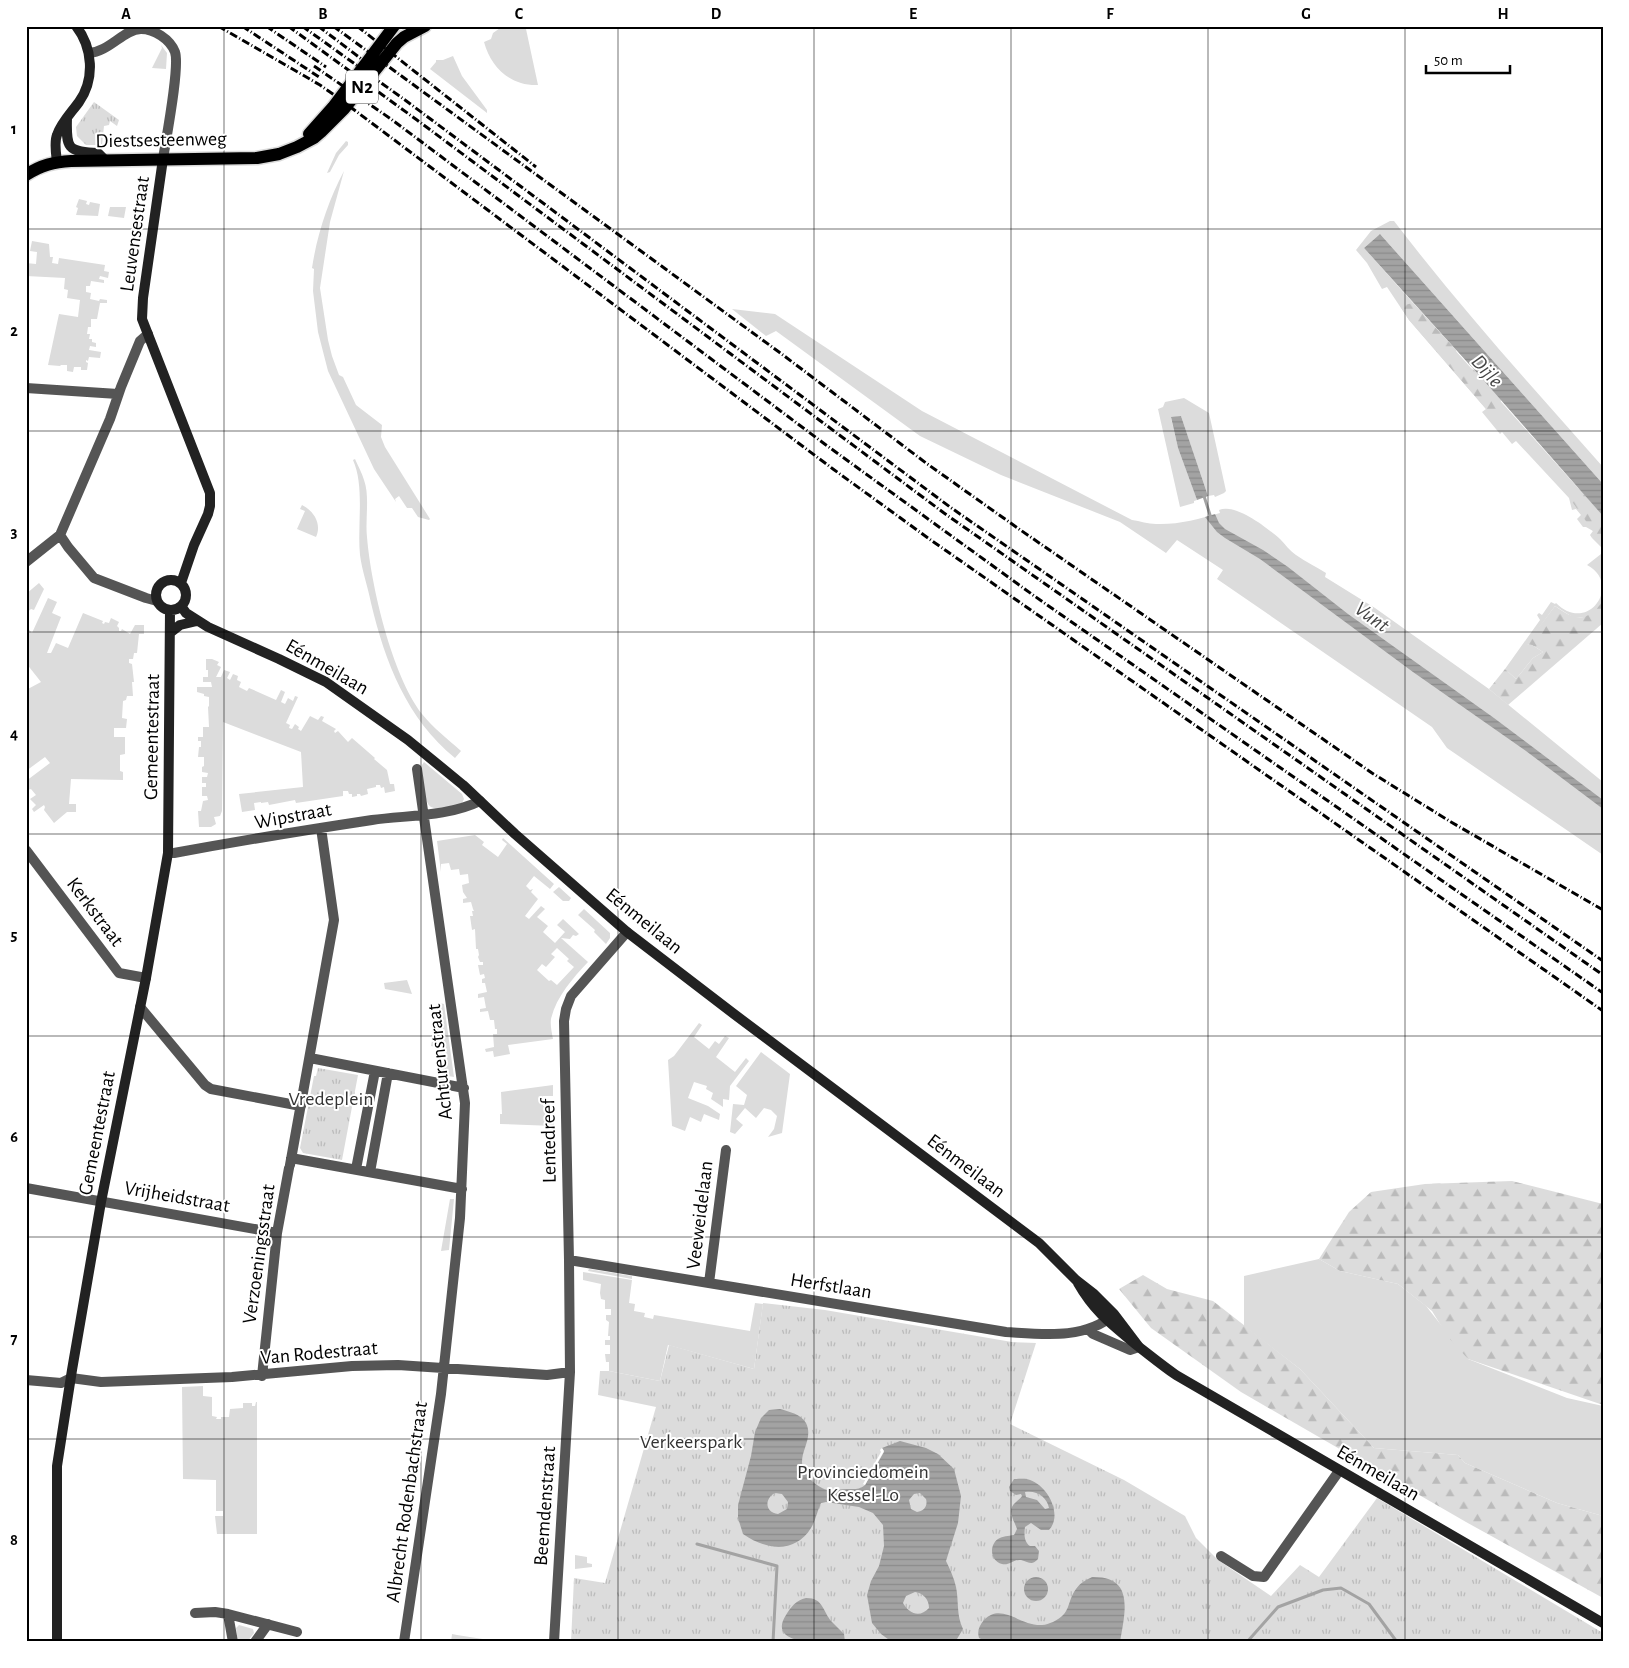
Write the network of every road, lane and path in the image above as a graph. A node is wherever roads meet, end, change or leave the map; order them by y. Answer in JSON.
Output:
{"nodes":[{"id":1,"x":76,"y":26,"type":"edge"},
{"id":2,"x":394,"y":26,"type":"edge"},
{"id":3,"x":425,"y":26,"type":"edge"},
{"id":4,"x":89,"y":54,"type":"junction"},
{"id":5,"x":67,"y":117,"type":"junction"},
{"id":6,"x":297,"y":146,"type":"junction"},
{"id":7,"x":162,"y":159,"type":"junction"},
{"id":8,"x":104,"y":160,"type":"junction"},
{"id":9,"x":57,"y":162,"type":"junction"},
{"id":10,"x":26,"y":175,"type":"edge"},
{"id":11,"x":148,"y":334,"type":"junction"},
{"id":12,"x":26,"y":388,"type":"edge"},
{"id":13,"x":118,"y":394,"type":"junction"},
{"id":14,"x":60,"y":534,"type":"junction"},
{"id":15,"x":26,"y":562,"type":"edge"},
{"id":16,"x":177,"y":581,"type":"junction"},
{"id":17,"x":156,"y":601,"type":"junction"},
{"id":18,"x":181,"y":606,"type":"junction"},
{"id":19,"x":170,"y":610,"type":"junction"},
{"id":20,"x":197,"y":621,"type":"junction"},
{"id":21,"x":171,"y":632,"type":"junction"},
{"id":22,"x":417,"y":769,"type":"dead end"},
{"id":23,"x":480,"y":801,"type":"junction"},
{"id":24,"x":424,"y":814,"type":"junction"},
{"id":25,"x":321,"y":828,"type":"junction"},
{"id":26,"x":26,"y":850,"type":"edge"},
{"id":27,"x":168,"y":853,"type":"junction"},
{"id":28,"x":628,"y":932,"type":"junction"},
{"id":29,"x":146,"y":978,"type":"junction"},
{"id":30,"x":140,"y":1007,"type":"junction"},
{"id":31,"x":310,"y":1058,"type":"junction"},
{"id":32,"x":375,"y":1071,"type":"junction"},
{"id":33,"x":388,"y":1073,"type":"junction"},
{"id":34,"x":464,"y":1088,"type":"junction"},
{"id":35,"x":301,"y":1106,"type":"junction"},
{"id":36,"x":726,"y":1150,"type":"dead end"},
{"id":37,"x":290,"y":1164,"type":"junction"},
{"id":38,"x":356,"y":1169,"type":"junction"},
{"id":39,"x":370,"y":1172,"type":"junction"},
{"id":40,"x":26,"y":1188,"type":"edge"},
{"id":41,"x":462,"y":1189,"type":"junction"},
{"id":42,"x":101,"y":1202,"type":"junction"},
{"id":43,"x":277,"y":1233,"type":"junction"},
{"id":44,"x":569,"y":1260,"type":"junction"},
{"id":45,"x":709,"y":1284,"type":"junction"},
{"id":46,"x":1110,"y":1318,"type":"junction"},
{"id":47,"x":1088,"y":1329,"type":"junction"},
{"id":48,"x":1140,"y":1347,"type":"junction"},
{"id":49,"x":443,"y":1367,"type":"junction"},
{"id":50,"x":570,"y":1372,"type":"junction"},
{"id":51,"x":262,"y":1376,"type":"junction"},
{"id":52,"x":71,"y":1378,"type":"junction"},
{"id":53,"x":26,"y":1380,"type":"edge"},
{"id":54,"x":1339,"y":1471,"type":"junction"},
{"id":55,"x":1221,"y":1556,"type":"dead end"},
{"id":56,"x":195,"y":1613,"type":"dead end"},
{"id":57,"x":228,"y":1614,"type":"junction"},
{"id":58,"x":1603,"y":1623,"type":"edge"},
{"id":59,"x":268,"y":1624,"type":"junction"},
{"id":60,"x":297,"y":1632,"type":"dead end"},
{"id":61,"x":57,"y":1642,"type":"edge"},
{"id":62,"x":233,"y":1642,"type":"edge"},
{"id":63,"x":254,"y":1642,"type":"edge"},
{"id":64,"x":404,"y":1642,"type":"edge"},
{"id":65,"x":554,"y":1642,"type":"edge"}],
"edges":[{"from":1,"to":4,"type":"street"},
{"from":2,"to":6,"type":"main road","name":"Diestsesteenweg","number":"N2"},
{"from":3,"to":6,"type":"main road","name":"Diestsesteenweg","number":"N2"},
{"from":4,"to":5,"type":"street"},
{"from":4,"to":7,"type":"street"},
{"from":5,"to":8,"type":"street"},
{"from":5,"to":9,"type":"street"},
{"from":6,"to":7,"type":"main road","name":"Diestsesteenweg","number":"N2"},
{"from":7,"to":8,"type":"main road","name":"Diestsesteenweg","number":"N2"},
{"from":7,"to":11,"type":"street","name":"Leuvensestraat"},
{"from":8,"to":9,"type":"main road","name":"Diestsesteenweg","number":"N2"},
{"from":9,"to":10,"type":"main road","name":"Diestsesteenweg","number":"N2"},
{"from":11,"to":13,"type":"street"},
{"from":11,"to":16,"type":"street"},
{"from":12,"to":13,"type":"street"},
{"from":13,"to":14,"type":"street"},
{"from":14,"to":15,"type":"street"},
{"from":14,"to":17,"type":"street"},
{"from":16,"to":17,"type":"street"},
{"from":16,"to":18,"type":"street"},
{"from":17,"to":19,"type":"street"},
{"from":18,"to":19,"type":"street"},
{"from":18,"to":20,"type":"street","name":"Eénmeilaan"},
{"from":19,"to":21,"type":"street","name":"Gemeentestraat"},
{"from":20,"to":21,"type":"street"},
{"from":20,"to":23,"type":"street","name":"Eénmeilaan"},
{"from":21,"to":27,"type":"street","name":"Gemeentestraat"},
{"from":22,"to":24,"type":"street"},
{"from":23,"to":24,"type":"street","name":"Wipstraat"},
{"from":23,"to":28,"type":"street","name":"Eénmeilaan"},
{"from":24,"to":25,"type":"street","name":"Wipstraat"},
{"from":24,"to":34,"type":"street","name":"Achturenstraat"},
{"from":25,"to":27,"type":"street","name":"Wipstraat"},
{"from":25,"to":31,"type":"street"},
{"from":26,"to":29,"type":"street","name":"Kerkstraat"},
{"from":27,"to":29,"type":"street","name":"Gemeentestraat"},
{"from":28,"to":44,"type":"street","name":"Lentedreef"},
{"from":28,"to":46,"type":"street","name":"Eénmeilaan"},
{"from":29,"to":30,"type":"street","name":"Gemeentestraat"},
{"from":30,"to":35,"type":"street"},
{"from":30,"to":42,"type":"street","name":"Gemeentestraat"},
{"from":31,"to":32,"type":"street"},
{"from":31,"to":35,"type":"street"},
{"from":32,"to":33,"type":"street"},
{"from":32,"to":38,"type":"street"},
{"from":33,"to":34,"type":"street"},
{"from":33,"to":39,"type":"street"},
{"from":34,"to":41,"type":"street","name":"Achturenstraat"},
{"from":35,"to":37,"type":"street"},
{"from":36,"to":45,"type":"street","name":"Veeweidelaan"},
{"from":37,"to":38,"type":"street"},
{"from":37,"to":43,"type":"street","name":"Verzoeningsstraat"},
{"from":38,"to":39,"type":"street"},
{"from":39,"to":41,"type":"street"},
{"from":40,"to":42,"type":"street","name":"Vrijheidstraat"},
{"from":41,"to":49,"type":"street","name":"Achturenstraat"},
{"from":42,"to":43,"type":"street","name":"Vrijheidstraat"},
{"from":42,"to":52,"type":"street","name":"Gemeentestraat"},
{"from":43,"to":51,"type":"street","name":"Verzoeningsstraat"},
{"from":44,"to":45,"type":"street","name":"Herfstlaan"},
{"from":44,"to":50,"type":"street","name":"Lentedreef"},
{"from":45,"to":47,"type":"street","name":"Herfstlaan"},
{"from":46,"to":47,"type":"street","name":"Herfstlaan"},
{"from":46,"to":48,"type":"street","name":"Eénmeilaan"},
{"from":47,"to":48,"type":"street"},
{"from":48,"to":54,"type":"street","name":"Eénmeilaan"},
{"from":49,"to":50,"type":"street","name":"Van Rodestraat"},
{"from":49,"to":51,"type":"street","name":"Van Rodestraat"},
{"from":49,"to":64,"type":"street","name":"Albrecht Rodenbachstraat"},
{"from":50,"to":65,"type":"street","name":"Beemdenstraat"},
{"from":51,"to":52,"type":"street","name":"Van Rodestraat"},
{"from":52,"to":53,"type":"street","name":"Van Rodestraat"},
{"from":52,"to":61,"type":"street","name":"Gemeentestraat"},
{"from":54,"to":55,"type":"street"},
{"from":54,"to":58,"type":"street","name":"Eénmeilaan"},
{"from":56,"to":57,"type":"street"},
{"from":57,"to":59,"type":"street"},
{"from":57,"to":62,"type":"street"},
{"from":59,"to":60,"type":"street"},
{"from":59,"to":63,"type":"street"}]}
